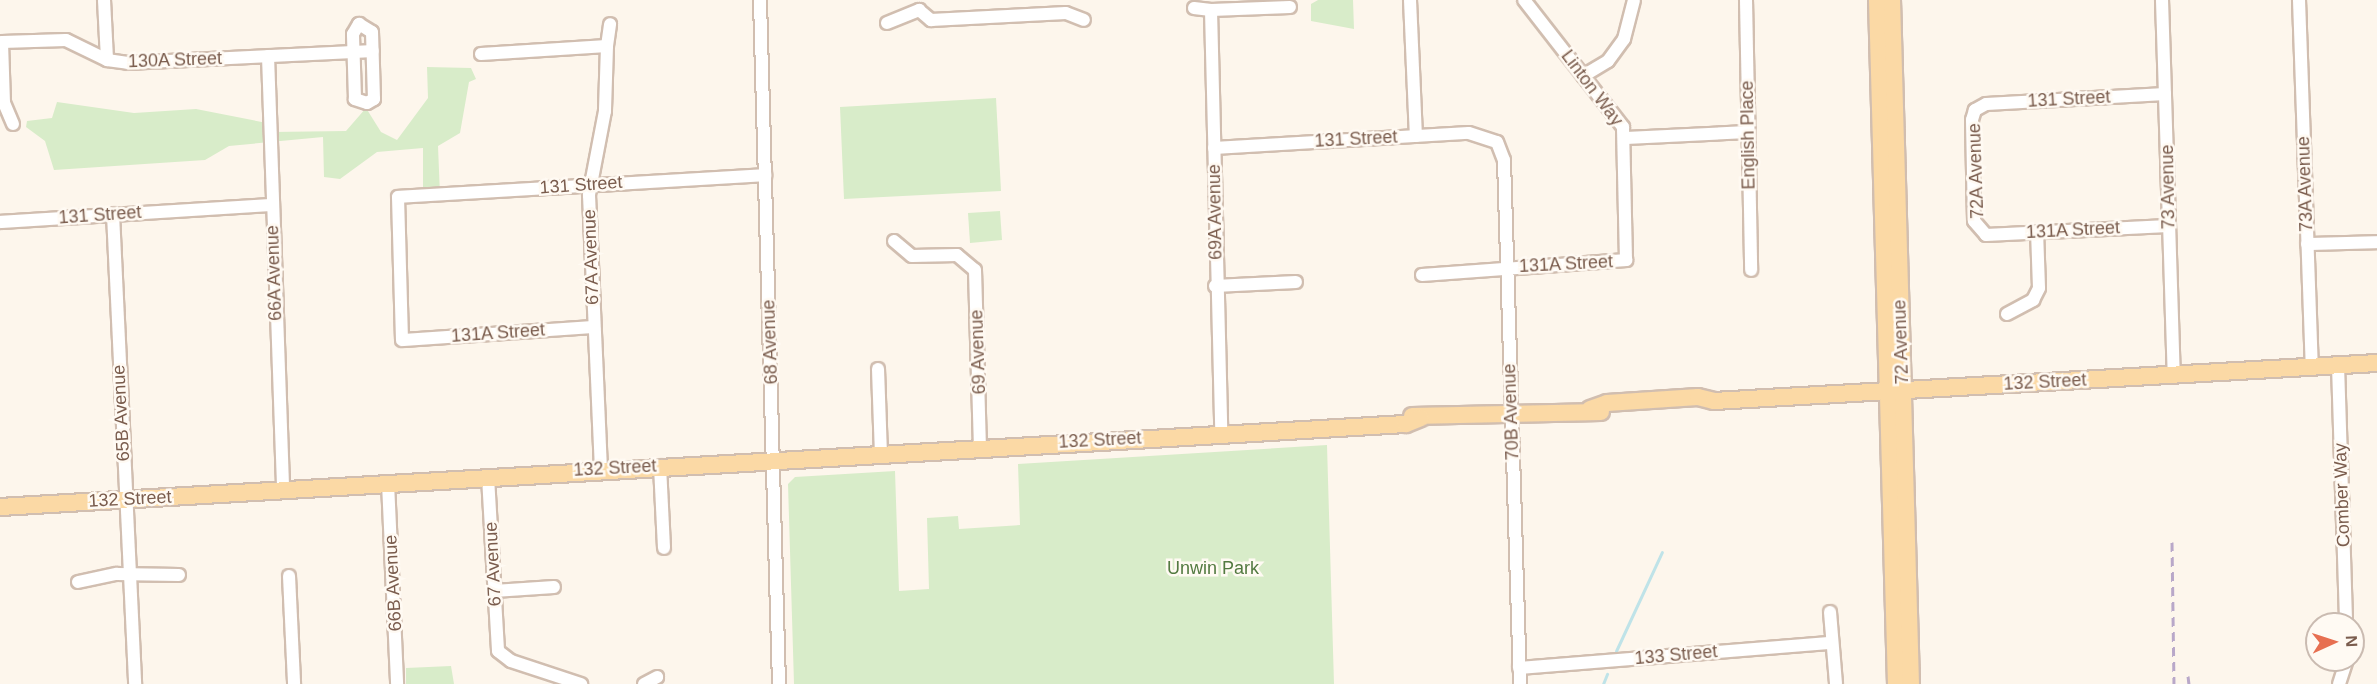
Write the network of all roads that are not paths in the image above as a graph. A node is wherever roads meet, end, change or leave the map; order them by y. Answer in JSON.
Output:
{"nodes":[{"id":1,"x":104,"y":0,"type":"edge"},
{"id":2,"x":760,"y":0,"type":"edge"},
{"id":3,"x":1410,"y":0,"type":"edge"},
{"id":4,"x":1524,"y":0,"type":"edge"},
{"id":5,"x":1634,"y":0,"type":"edge"},
{"id":6,"x":1746,"y":0,"type":"edge"},
{"id":7,"x":1877,"y":0,"type":"edge"},
{"id":8,"x":1892,"y":0,"type":"edge"},
{"id":9,"x":2162,"y":0,"type":"edge"},
{"id":10,"x":2299,"y":0,"type":"edge"},
{"id":11,"x":919,"y":5,"type":"edge"},
{"id":12,"x":1290,"y":7,"type":"dead end"},
{"id":13,"x":1194,"y":8,"type":"dead end"},
{"id":14,"x":1211,"y":10,"type":"junction"},
{"id":15,"x":1084,"y":20,"type":"dead end"},
{"id":16,"x":887,"y":23,"type":"dead end"},
{"id":17,"x":610,"y":24,"type":"dead end"},
{"id":18,"x":603,"y":44,"type":"junction"},
{"id":19,"x":373,"y":51,"type":"junction"},
{"id":20,"x":353,"y":52,"type":"junction"},
{"id":21,"x":481,"y":54,"type":"dead end"},
{"id":22,"x":268,"y":56,"type":"junction"},
{"id":23,"x":106,"y":60,"type":"junction"},
{"id":24,"x":1583,"y":76,"type":"junction"},
{"id":25,"x":2165,"y":94,"type":"junction"},
{"id":26,"x":1975,"y":110,"type":"joint"},
{"id":27,"x":13,"y":124,"type":"dead end"},
{"id":28,"x":1747,"y":132,"type":"junction"},
{"id":29,"x":1416,"y":136,"type":"junction"},
{"id":30,"x":1626,"y":138,"type":"junction"},
{"id":31,"x":1497,"y":142,"type":"joint"},
{"id":32,"x":1214,"y":148,"type":"junction"},
{"id":33,"x":765,"y":175,"type":"junction"},
{"id":34,"x":590,"y":185,"type":"junction"},
{"id":35,"x":272,"y":205,"type":"junction"},
{"id":36,"x":113,"y":214,"type":"junction"},
{"id":37,"x":0,"y":222,"type":"edge"},
{"id":38,"x":2168,"y":226,"type":"junction"},
{"id":39,"x":1979,"y":231,"type":"joint"},
{"id":40,"x":2037,"y":232,"type":"junction"},
{"id":41,"x":894,"y":241,"type":"dead end"},
{"id":42,"x":2377,"y":242,"type":"edge"},
{"id":43,"x":2307,"y":244,"type":"junction"},
{"id":44,"x":1626,"y":260,"type":"joint"},
{"id":45,"x":1506,"y":267,"type":"junction"},
{"id":46,"x":1751,"y":270,"type":"dead end"},
{"id":47,"x":1422,"y":275,"type":"dead end"},
{"id":48,"x":1296,"y":282,"type":"dead end"},
{"id":49,"x":1215,"y":286,"type":"junction"},
{"id":50,"x":2007,"y":314,"type":"dead end"},
{"id":51,"x":594,"y":327,"type":"junction"},
{"id":52,"x":402,"y":340,"type":"joint"},
{"id":53,"x":2377,"y":363,"type":"edge"},
{"id":54,"x":2338,"y":366,"type":"junction"},
{"id":55,"x":2312,"y":367,"type":"junction"},
{"id":56,"x":878,"y":369,"type":"dead end"},
{"id":57,"x":2174,"y":375,"type":"junction"},
{"id":58,"x":1895,"y":391,"type":"junction"},
{"id":59,"x":1511,"y":414,"type":"junction"},
{"id":60,"x":1226,"y":431,"type":"junction"},
{"id":61,"x":981,"y":447,"type":"junction"},
{"id":62,"x":881,"y":453,"type":"junction"},
{"id":63,"x":773,"y":459,"type":"junction"},
{"id":64,"x":660,"y":466,"type":"junction"},
{"id":65,"x":601,"y":469,"type":"junction"},
{"id":66,"x":488,"y":477,"type":"junction"},
{"id":67,"x":388,"y":483,"type":"junction"},
{"id":68,"x":283,"y":490,"type":"junction"},
{"id":69,"x":125,"y":499,"type":"junction"},
{"id":70,"x":0,"y":507,"type":"edge"},
{"id":71,"x":664,"y":548,"type":"dead end"},
{"id":72,"x":129,"y":574,"type":"junction"},
{"id":73,"x":179,"y":575,"type":"dead end"},
{"id":74,"x":289,"y":576,"type":"dead end"},
{"id":75,"x":78,"y":582,"type":"dead end"},
{"id":76,"x":554,"y":587,"type":"dead end"},
{"id":77,"x":494,"y":591,"type":"junction"},
{"id":78,"x":1830,"y":612,"type":"dead end"},
{"id":79,"x":2346,"y":612,"type":"edge"},
{"id":80,"x":1832,"y":643,"type":"junction"},
{"id":81,"x":1519,"y":668,"type":"junction"},
{"id":82,"x":657,"y":677,"type":"dead end"},
{"id":83,"x":135,"y":684,"type":"edge"},
{"id":84,"x":294,"y":684,"type":"edge"},
{"id":85,"x":397,"y":684,"type":"edge"},
{"id":86,"x":580,"y":684,"type":"edge"},
{"id":87,"x":644,"y":684,"type":"edge"},
{"id":88,"x":779,"y":684,"type":"edge"},
{"id":89,"x":1520,"y":684,"type":"edge"},
{"id":90,"x":1836,"y":684,"type":"edge"},
{"id":91,"x":1896,"y":684,"type":"edge"},
{"id":92,"x":1911,"y":684,"type":"edge"}],
"edges":[{"from":1,"to":23,"type":"street"},
{"from":2,"to":33,"type":"street","name":"68 Avenue"},
{"from":3,"to":29,"type":"street"},
{"from":4,"to":24,"type":"street","name":"Linton Way"},
{"from":5,"to":24,"type":"street"},
{"from":6,"to":28,"type":"street","name":"English Place"},
{"from":7,"to":58,"type":"main road","name":"72 Avenue"},
{"from":8,"to":58,"type":"main road","name":"72 Avenue"},
{"from":9,"to":25,"type":"street","name":"73 Avenue"},
{"from":10,"to":43,"type":"street","name":"73A Avenue"},
{"from":11,"to":15,"type":"street"},
{"from":11,"to":16,"type":"street"},
{"from":12,"to":14,"type":"street"},
{"from":13,"to":14,"type":"street"},
{"from":14,"to":32,"type":"street","name":"69A Avenue"},
{"from":17,"to":18,"type":"street","name":"67A Avenue"},
{"from":18,"to":21,"type":"street"},
{"from":18,"to":34,"type":"street","name":"67A Avenue"},
{"from":19,"to":20,"type":"street","name":"130A Street"},
{"from":19,"to":20,"type":"street"},
{"from":19,"to":20,"type":"street"},
{"from":20,"to":22,"type":"street","name":"130A Street"},
{"from":22,"to":23,"type":"street","name":"130A Street"},
{"from":22,"to":35,"type":"street","name":"66A Avenue"},
{"from":23,"to":27,"type":"street","name":"130A Street"},
{"from":24,"to":30,"type":"street","name":"Linton Way"},
{"from":25,"to":26,"type":"street","name":"131 Street"},
{"from":25,"to":38,"type":"street","name":"73 Avenue"},
{"from":26,"to":39,"type":"street","name":"72A Avenue"},
{"from":28,"to":30,"type":"street"},
{"from":28,"to":46,"type":"street","name":"English Place"},
{"from":29,"to":31,"type":"street","name":"131 Street"},
{"from":29,"to":32,"type":"street","name":"131 Street"},
{"from":30,"to":44,"type":"street","name":"Linton Way"},
{"from":31,"to":45,"type":"street","name":"70B Avenue"},
{"from":32,"to":49,"type":"street","name":"69A Avenue"},
{"from":33,"to":34,"type":"street","name":"131 Street"},
{"from":33,"to":63,"type":"street","name":"68 Avenue"},
{"from":34,"to":51,"type":"street","name":"67A Avenue"},
{"from":34,"to":52,"type":"street","name":"131 Street"},
{"from":35,"to":36,"type":"street","name":"131 Street"},
{"from":35,"to":68,"type":"street","name":"66A Avenue"},
{"from":36,"to":37,"type":"street","name":"131 Street"},
{"from":36,"to":69,"type":"street","name":"65B Avenue"},
{"from":38,"to":40,"type":"street","name":"131A Street"},
{"from":38,"to":57,"type":"street","name":"73 Avenue"},
{"from":39,"to":40,"type":"street","name":"131A Street"},
{"from":40,"to":50,"type":"street"},
{"from":41,"to":61,"type":"street","name":"69 Avenue"},
{"from":42,"to":43,"type":"street"},
{"from":43,"to":55,"type":"street","name":"73A Avenue"},
{"from":44,"to":45,"type":"street","name":"131A Street"},
{"from":45,"to":47,"type":"street","name":"131A Street"},
{"from":45,"to":59,"type":"street","name":"70B Avenue"},
{"from":48,"to":49,"type":"street"},
{"from":49,"to":60,"type":"street","name":"69A Avenue"},
{"from":51,"to":52,"type":"street","name":"131A Street"},
{"from":51,"to":65,"type":"street","name":"67A Avenue"},
{"from":53,"to":54,"type":"main road","name":"132 Street"},
{"from":54,"to":55,"type":"main road","name":"132 Street"},
{"from":54,"to":79,"type":"street","name":"Comber Way"},
{"from":55,"to":57,"type":"main road","name":"132 Street"},
{"from":56,"to":62,"type":"street"},
{"from":57,"to":58,"type":"main road","name":"132 Street"},
{"from":58,"to":59,"type":"main road","name":"132 Street"},
{"from":58,"to":91,"type":"main road","name":"72 Avenue"},
{"from":58,"to":92,"type":"main road","name":"72 Avenue"},
{"from":59,"to":60,"type":"main road","name":"132 Street"},
{"from":59,"to":81,"type":"street","name":"70B Avenue"},
{"from":60,"to":61,"type":"main road","name":"132 Street"},
{"from":61,"to":62,"type":"main road","name":"132 Street"},
{"from":62,"to":63,"type":"main road","name":"132 Street"},
{"from":63,"to":64,"type":"main road","name":"132 Street"},
{"from":63,"to":88,"type":"street","name":"68 Avenue"},
{"from":64,"to":65,"type":"main road","name":"132 Street"},
{"from":64,"to":71,"type":"street"},
{"from":65,"to":66,"type":"main road","name":"132 Street"},
{"from":66,"to":67,"type":"main road","name":"132 Street"},
{"from":66,"to":77,"type":"street","name":"67 Avenue"},
{"from":67,"to":68,"type":"main road","name":"132 Street"},
{"from":67,"to":85,"type":"street","name":"66B Avenue"},
{"from":68,"to":69,"type":"main road","name":"132 Street"},
{"from":69,"to":70,"type":"main road","name":"132 Street"},
{"from":69,"to":72,"type":"street","name":"65B Avenue"},
{"from":72,"to":73,"type":"street"},
{"from":72,"to":75,"type":"street"},
{"from":72,"to":83,"type":"street","name":"65B Avenue"},
{"from":74,"to":84,"type":"street"},
{"from":76,"to":77,"type":"street"},
{"from":77,"to":86,"type":"street","name":"67 Avenue"},
{"from":78,"to":80,"type":"street"},
{"from":80,"to":81,"type":"street","name":"133 Street"},
{"from":80,"to":90,"type":"street"},
{"from":81,"to":89,"type":"street","name":"70B Avenue"},
{"from":82,"to":87,"type":"street"}]}
